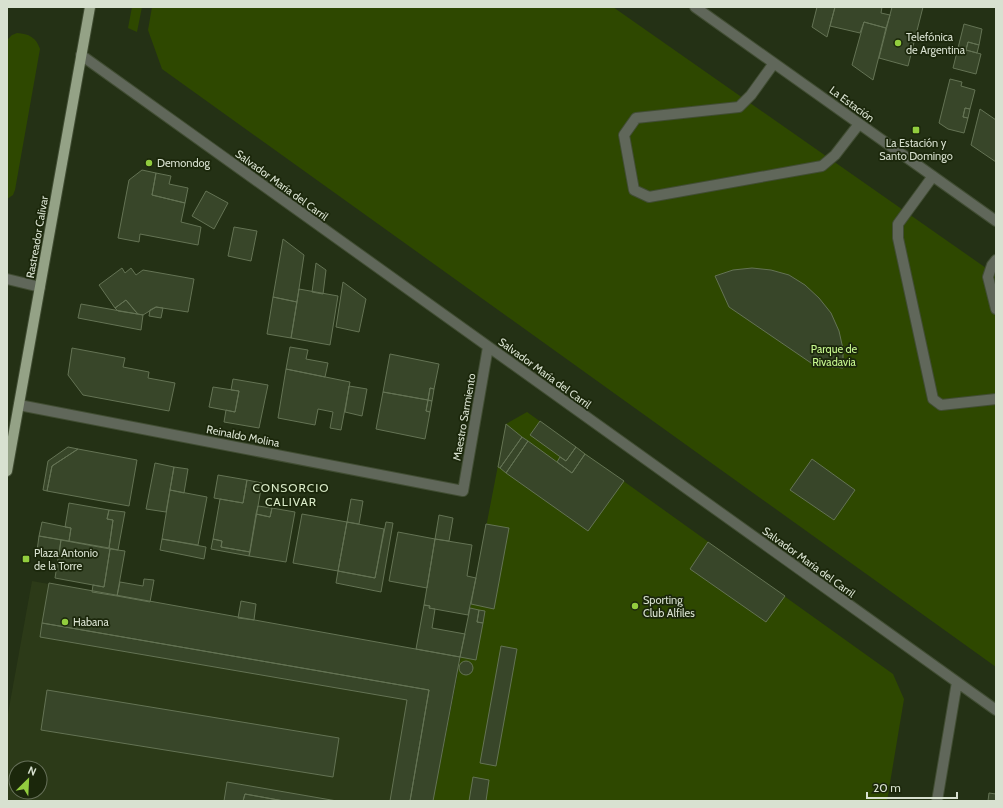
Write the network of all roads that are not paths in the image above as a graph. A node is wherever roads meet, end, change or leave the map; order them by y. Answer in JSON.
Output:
{"nodes":[{"id":1,"x":90,"y":7,"type":"edge"},
{"id":2,"x":695,"y":7,"type":"edge"},
{"id":3,"x":81,"y":56,"type":"junction"},
{"id":4,"x":774,"y":63,"type":"junction"},
{"id":5,"x":859,"y":124,"type":"junction"},
{"id":6,"x":933,"y":176,"type":"junction"},
{"id":7,"x":996,"y":221,"type":"edge"},
{"id":8,"x":996,"y":260,"type":"edge"},
{"id":9,"x":7,"y":279,"type":"edge"},
{"id":10,"x":40,"y":288,"type":"junction"},
{"id":11,"x":996,"y":309,"type":"edge"},
{"id":12,"x":488,"y":347,"type":"junction"},
{"id":13,"x":996,"y":399,"type":"edge"},
{"id":14,"x":19,"y":405,"type":"junction"},
{"id":15,"x":7,"y":471,"type":"edge"},
{"id":16,"x":463,"y":491,"type":"joint"},
{"id":17,"x":957,"y":682,"type":"junction"},
{"id":18,"x":996,"y":710,"type":"edge"},
{"id":19,"x":936,"y":801,"type":"edge"}],
"edges":[{"from":1,"to":3,"type":"main road","name":"Rastreador Calivar"},
{"from":2,"to":4,"type":"street","name":"La Estación"},
{"from":3,"to":10,"type":"main road","name":"Rastreador Calivar"},
{"from":3,"to":12,"type":"street","name":"Salvador María del Carril"},
{"from":4,"to":5,"type":"street","name":"La Estación"},
{"from":4,"to":5,"type":"street"},
{"from":5,"to":6,"type":"street","name":"La Estación"},
{"from":6,"to":7,"type":"street","name":"La Estación"},
{"from":6,"to":13,"type":"street"},
{"from":8,"to":11,"type":"street"},
{"from":9,"to":10,"type":"street"},
{"from":10,"to":14,"type":"main road","name":"Rastreador Calivar"},
{"from":12,"to":16,"type":"street","name":"Maestro Sarmiento"},
{"from":12,"to":17,"type":"street","name":"Salvador María del Carril"},
{"from":14,"to":15,"type":"main road","name":"Rastreador Calivar"},
{"from":14,"to":16,"type":"street","name":"Reinaldo Molina"},
{"from":17,"to":18,"type":"street","name":"Salvador María del Carril"},
{"from":17,"to":19,"type":"street"}]}
